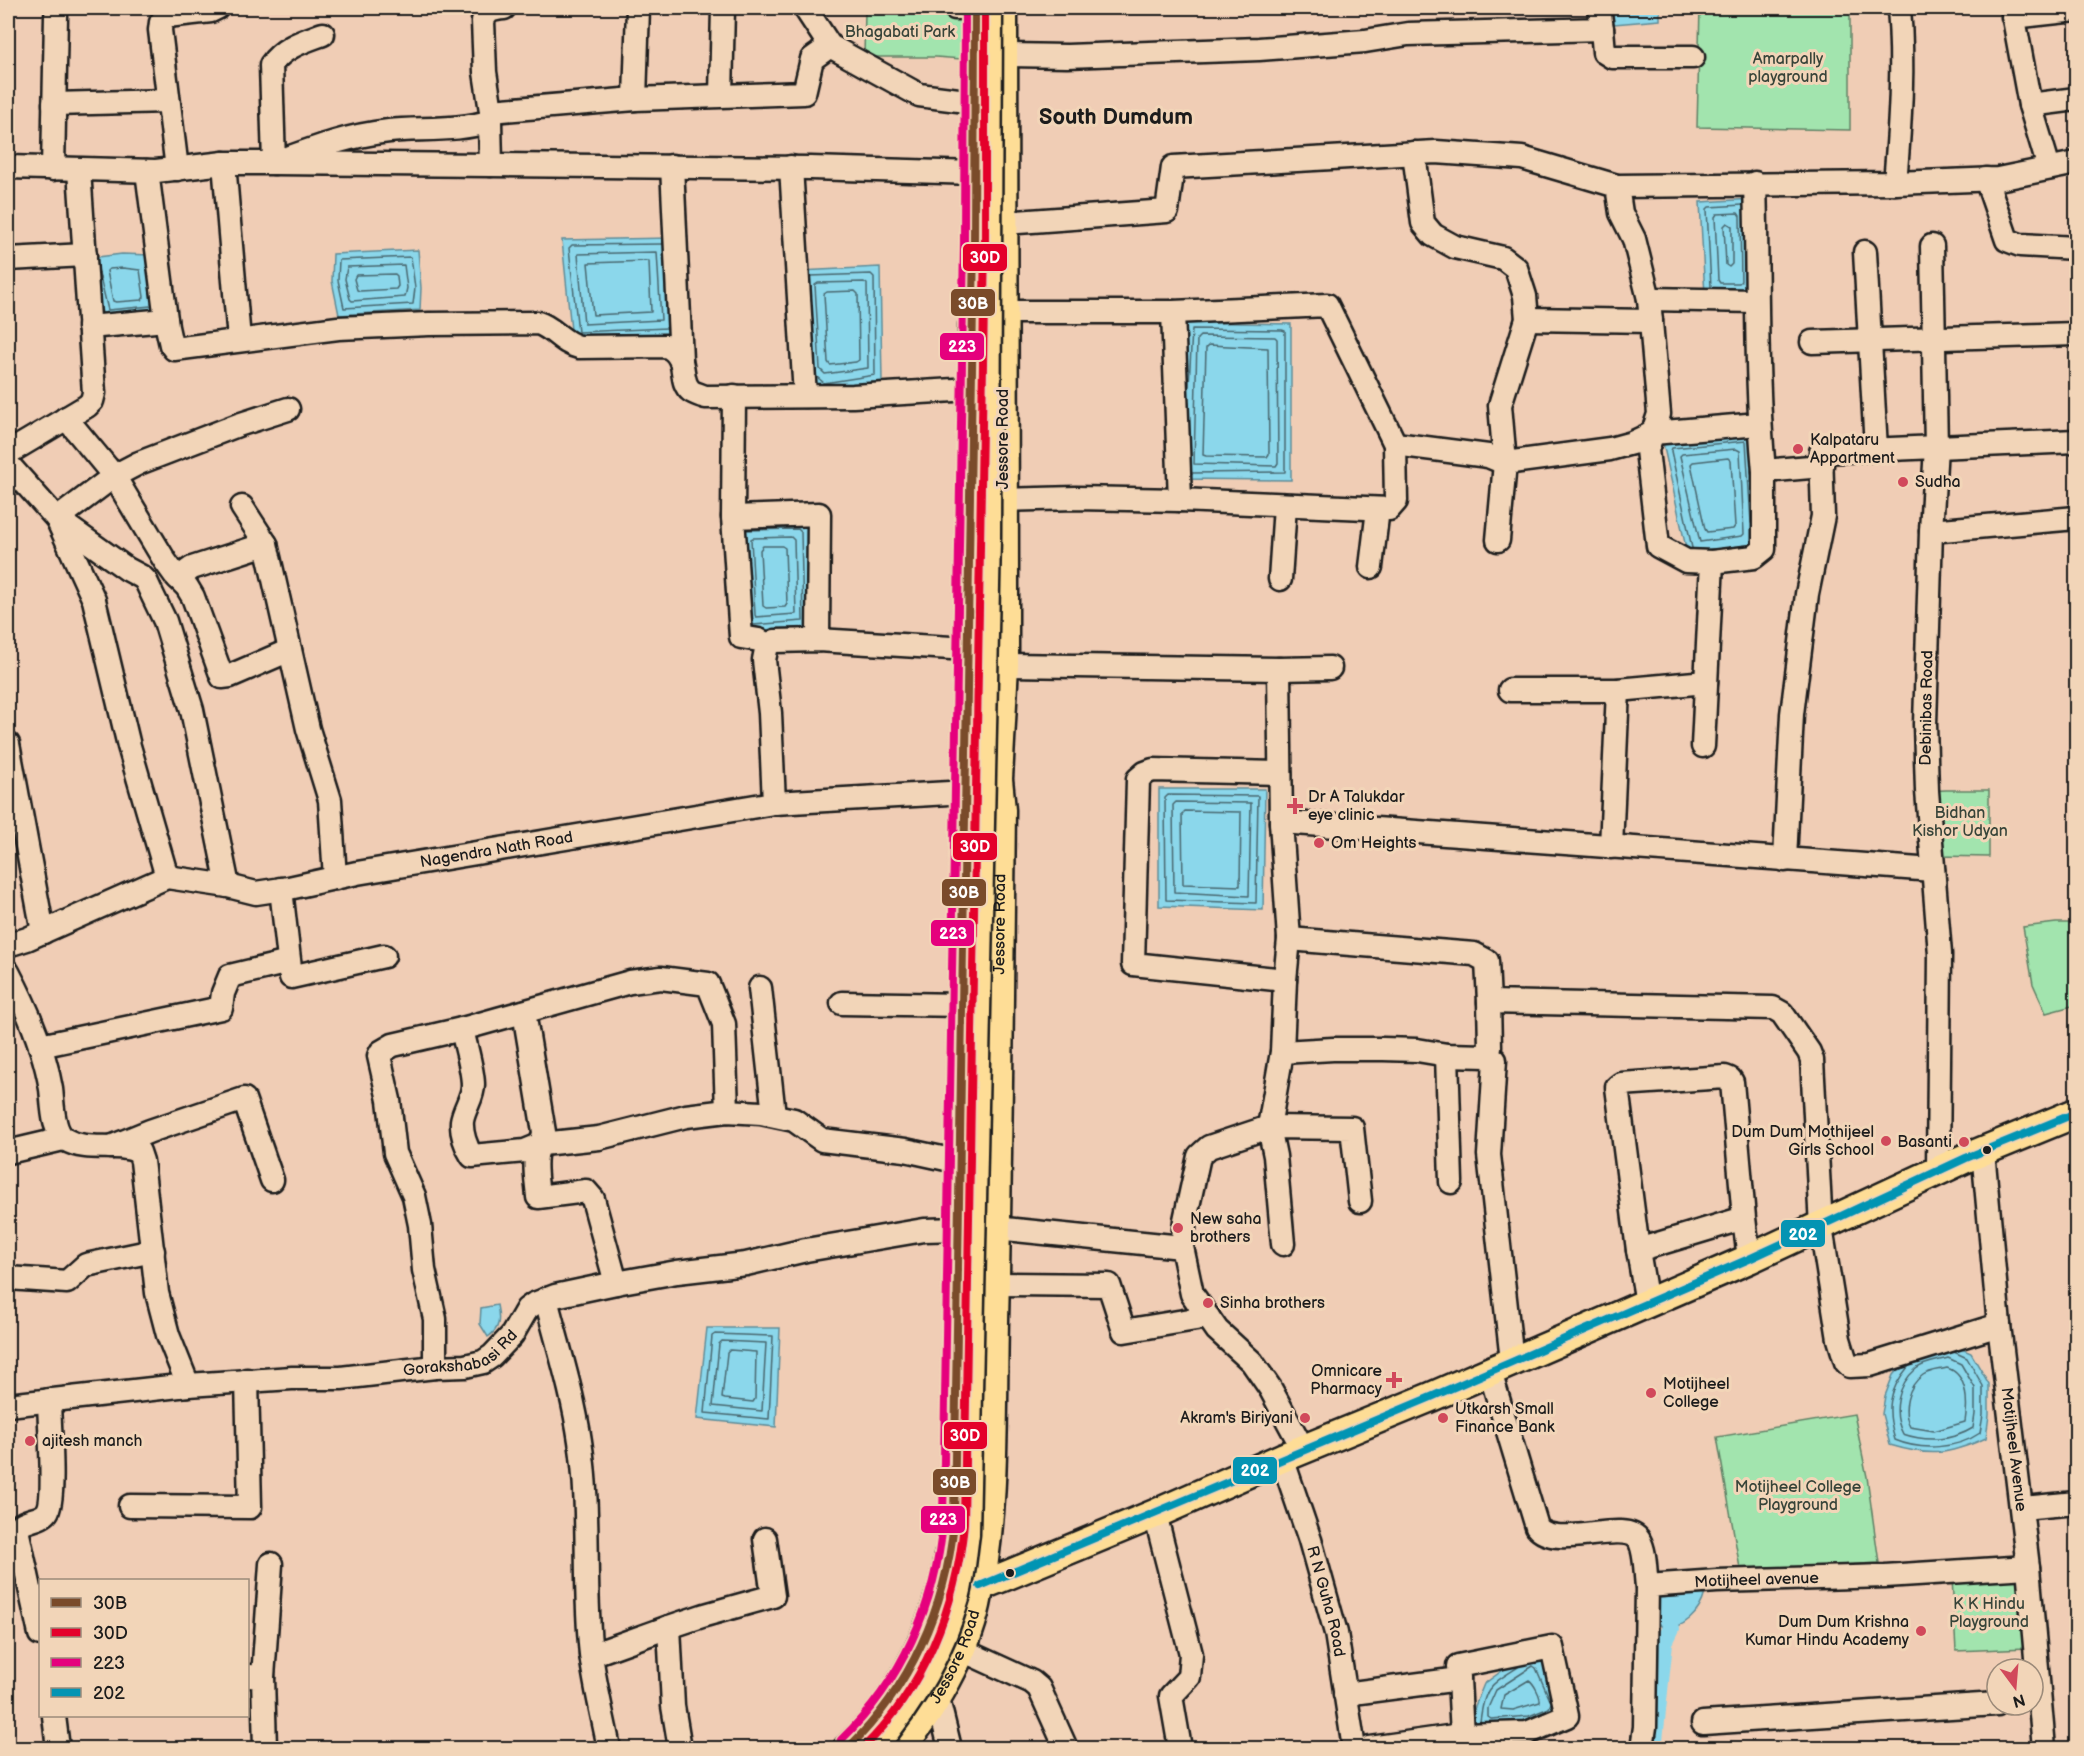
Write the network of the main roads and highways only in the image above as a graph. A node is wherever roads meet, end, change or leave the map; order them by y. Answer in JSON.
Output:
{"nodes":[{"id":1,"x":975,"y":8,"type":"edge"},
{"id":2,"x":988,"y":8,"type":"edge"},
{"id":3,"x":1003,"y":8,"type":"edge"},
{"id":4,"x":2076,"y":1113,"type":"edge"},
{"id":5,"x":945,"y":1584,"type":"junction"},
{"id":6,"x":980,"y":1586,"type":"junction"},
{"id":7,"x":848,"y":1749,"type":"edge"},
{"id":8,"x":872,"y":1749,"type":"edge"},
{"id":9,"x":899,"y":1749,"type":"edge"}],
"edges":[{"from":1,"to":5,"type":"main road","name":"Jessore Road"},
{"from":2,"to":8,"type":"main road","bridge":true},
{"from":3,"to":6,"type":"main road","name":"Jessore Road"},
{"from":4,"to":6,"type":"main road"},
{"from":5,"to":6,"type":"main road"},
{"from":5,"to":7,"type":"main road","name":"Jessore Road"},
{"from":6,"to":9,"type":"main road","name":"Jessore Road"}]}
